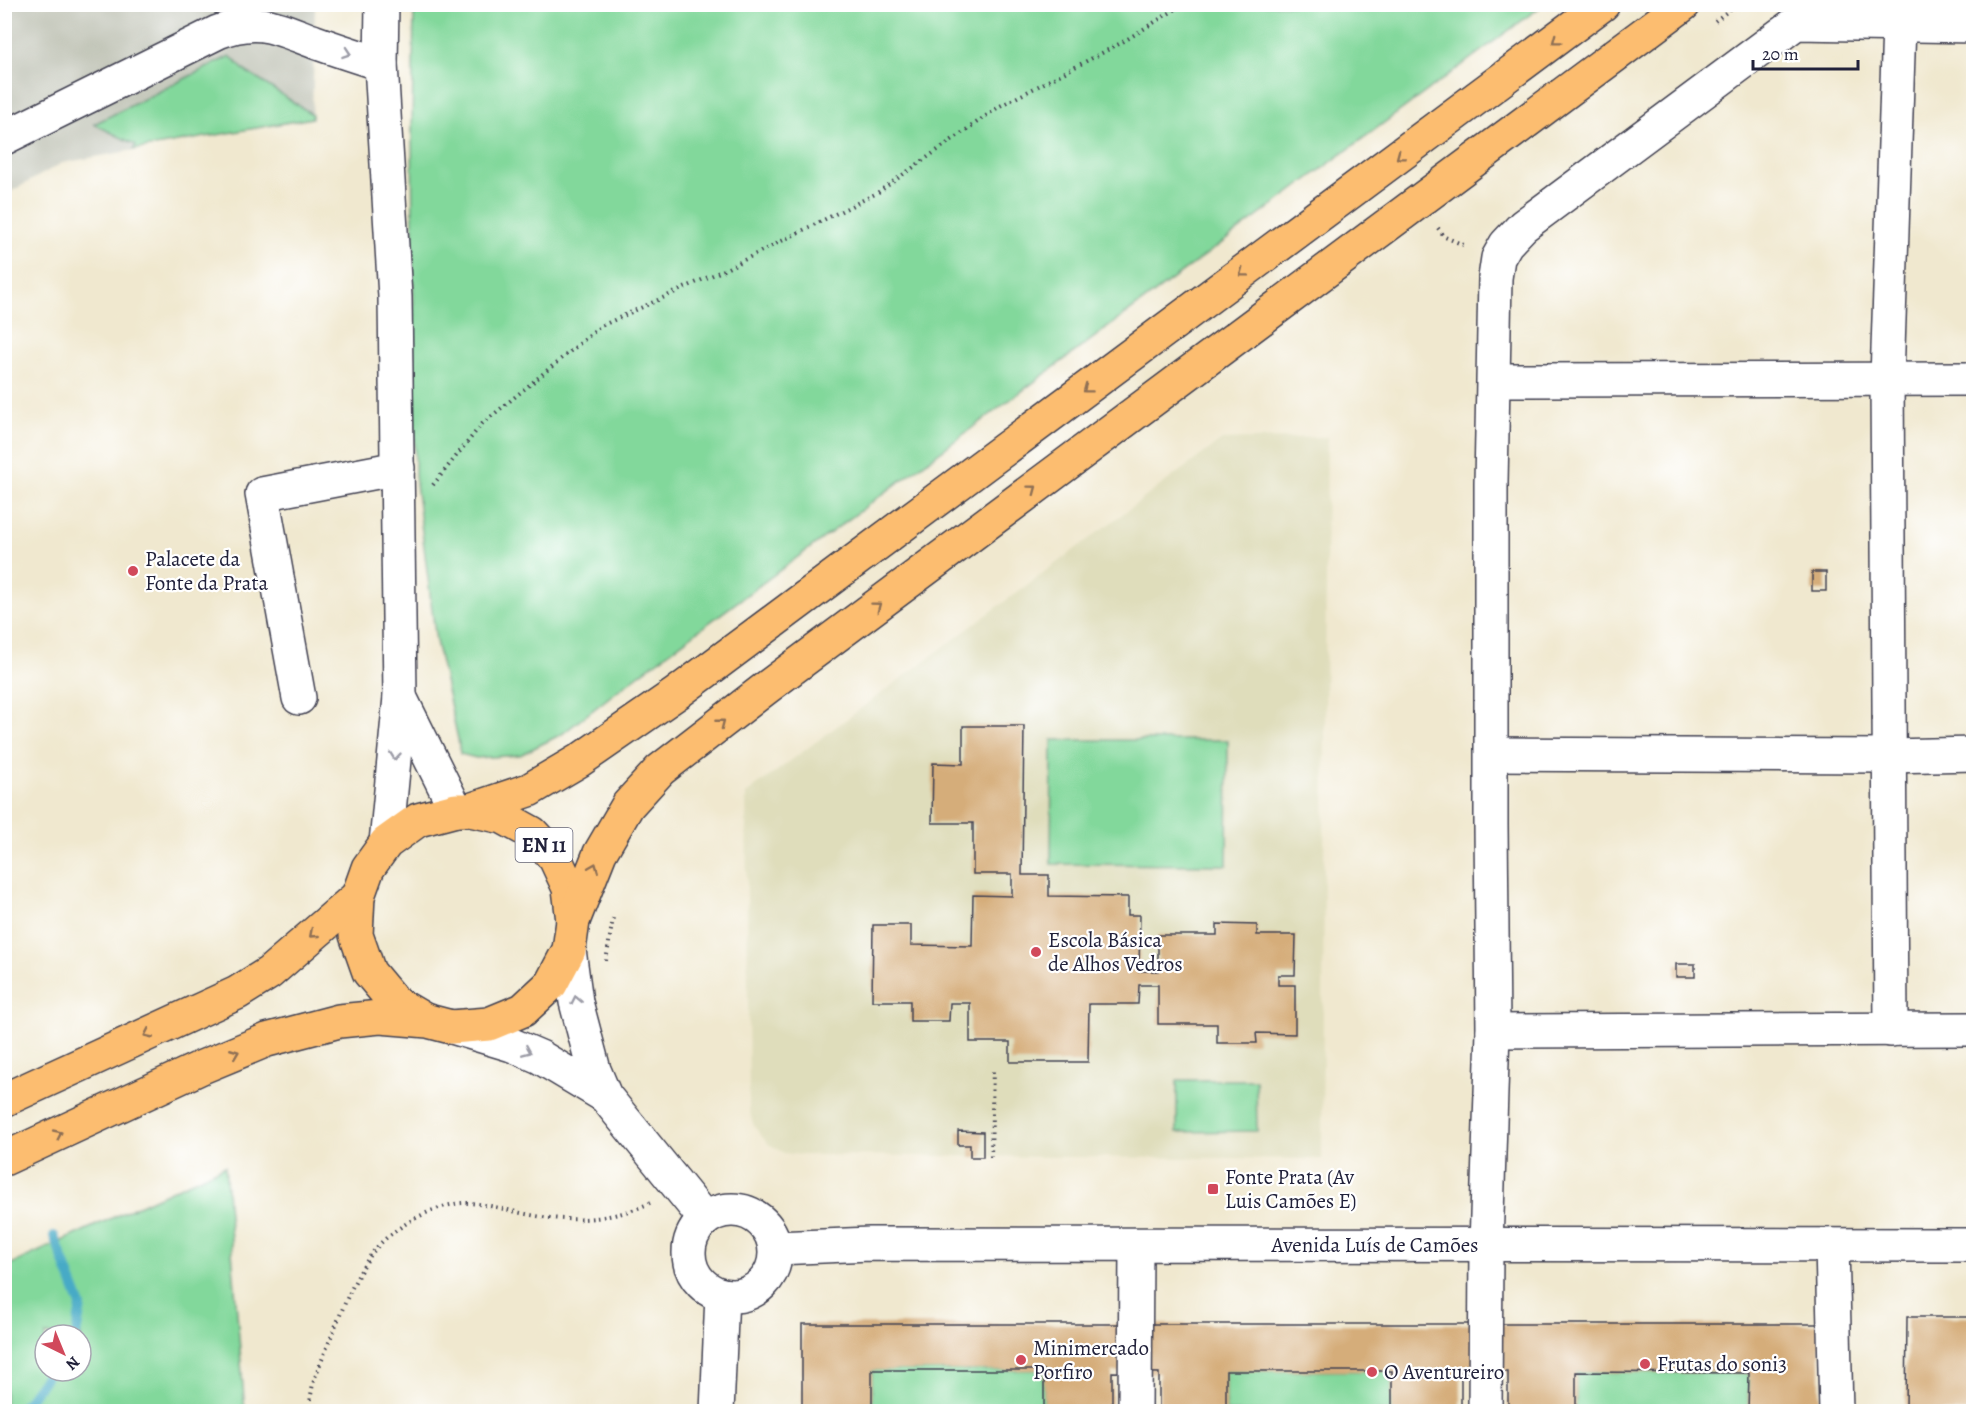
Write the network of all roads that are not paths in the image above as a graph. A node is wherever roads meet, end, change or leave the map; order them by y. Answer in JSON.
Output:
{"nodes":[{"id":1,"x":382,"y":4,"type":"edge"},
{"id":2,"x":1603,"y":4,"type":"edge"},
{"id":3,"x":1684,"y":4,"type":"edge"},
{"id":4,"x":220,"y":18,"type":"edge"},
{"id":5,"x":1899,"y":25,"type":"junction"},
{"id":6,"x":1974,"y":26,"type":"edge"},
{"id":7,"x":381,"y":64,"type":"junction"},
{"id":8,"x":4,"y":138,"type":"edge"},
{"id":9,"x":1887,"y":378,"type":"junction"},
{"id":10,"x":1974,"y":379,"type":"edge"},
{"id":11,"x":1494,"y":381,"type":"junction"},
{"id":12,"x":398,"y":468,"type":"junction"},
{"id":13,"x":400,"y":697,"type":"junction"},
{"id":14,"x":299,"y":698,"type":"dead end"},
{"id":15,"x":1492,"y":754,"type":"junction"},
{"id":16,"x":1974,"y":754,"type":"edge"},
{"id":17,"x":1890,"y":756,"type":"junction"},
{"id":18,"x":463,"y":810,"type":"junction"},
{"id":19,"x":386,"y":843,"type":"junction"},
{"id":20,"x":358,"y":896,"type":"junction"},
{"id":21,"x":571,"y":936,"type":"junction"},
{"id":22,"x":440,"y":1024,"type":"junction"},
{"id":23,"x":1974,"y":1029,"type":"edge"},
{"id":24,"x":1891,"y":1030,"type":"junction"},
{"id":25,"x":1493,"y":1031,"type":"junction"},
{"id":26,"x":605,"y":1096,"type":"junction"},
{"id":27,"x":4,"y":1100,"type":"edge"},
{"id":28,"x":4,"y":1159,"type":"edge"},
{"id":29,"x":705,"y":1220,"type":"junction"},
{"id":30,"x":1136,"y":1245,"type":"junction"},
{"id":31,"x":1486,"y":1245,"type":"junction"},
{"id":32,"x":1832,"y":1245,"type":"junction"},
{"id":33,"x":1974,"y":1245,"type":"edge"},
{"id":34,"x":776,"y":1248,"type":"junction"},
{"id":35,"x":722,"y":1295,"type":"junction"},
{"id":36,"x":717,"y":1412,"type":"edge"},
{"id":37,"x":1135,"y":1412,"type":"edge"},
{"id":38,"x":1485,"y":1412,"type":"edge"},
{"id":39,"x":1836,"y":1412,"type":"edge"}],
"edges":[{"from":1,"to":7,"type":"street"},
{"from":2,"to":18,"type":"main road","one_way":true},
{"from":21,"to":3,"type":"main road","one_way":true},
{"from":4,"to":7,"type":"street","one_way":true},
{"from":4,"to":8,"type":"street"},
{"from":5,"to":6,"type":"street"},
{"from":5,"to":9,"type":"street"},
{"from":5,"to":11,"type":"street"},
{"from":7,"to":12,"type":"street"},
{"from":9,"to":10,"type":"street"},
{"from":9,"to":11,"type":"street"},
{"from":9,"to":17,"type":"street"},
{"from":11,"to":15,"type":"street"},
{"from":12,"to":13,"type":"street"},
{"from":12,"to":14,"type":"street"},
{"from":13,"to":18,"type":"street"},
{"from":13,"to":19,"type":"street","one_way":true},
{"from":15,"to":17,"type":"street"},
{"from":15,"to":25,"type":"street"},
{"from":16,"to":17,"type":"street"},
{"from":17,"to":24,"type":"street"},
{"from":18,"to":19,"type":"main road","number":"EN 11"},
{"from":18,"to":21,"type":"main road","number":"EN 11"},
{"from":19,"to":20,"type":"main road","number":"EN 11"},
{"from":20,"to":22,"type":"main road","number":"EN 11"},
{"from":20,"to":27,"type":"main road","one_way":true},
{"from":21,"to":22,"type":"main road"},
{"from":26,"to":21,"type":"street","one_way":true},
{"from":22,"to":26,"type":"street","one_way":true},
{"from":28,"to":22,"type":"main road","one_way":true},
{"from":23,"to":24,"type":"street"},
{"from":24,"to":25,"type":"street"},
{"from":25,"to":31,"type":"street"},
{"from":26,"to":29,"type":"street"},
{"from":29,"to":34,"type":"street"},
{"from":29,"to":35,"type":"street"},
{"from":30,"to":31,"type":"street","name":"Avenida Luís de Camões"},
{"from":30,"to":34,"type":"street","name":"Avenida Luís de Camões"},
{"from":30,"to":37,"type":"street"},
{"from":31,"to":32,"type":"street","name":"Avenida Luís de Camões"},
{"from":31,"to":38,"type":"street"},
{"from":32,"to":33,"type":"street","name":"Avenida Luís de Camões"},
{"from":32,"to":39,"type":"street"},
{"from":34,"to":35,"type":"street"},
{"from":35,"to":36,"type":"street"}]}
